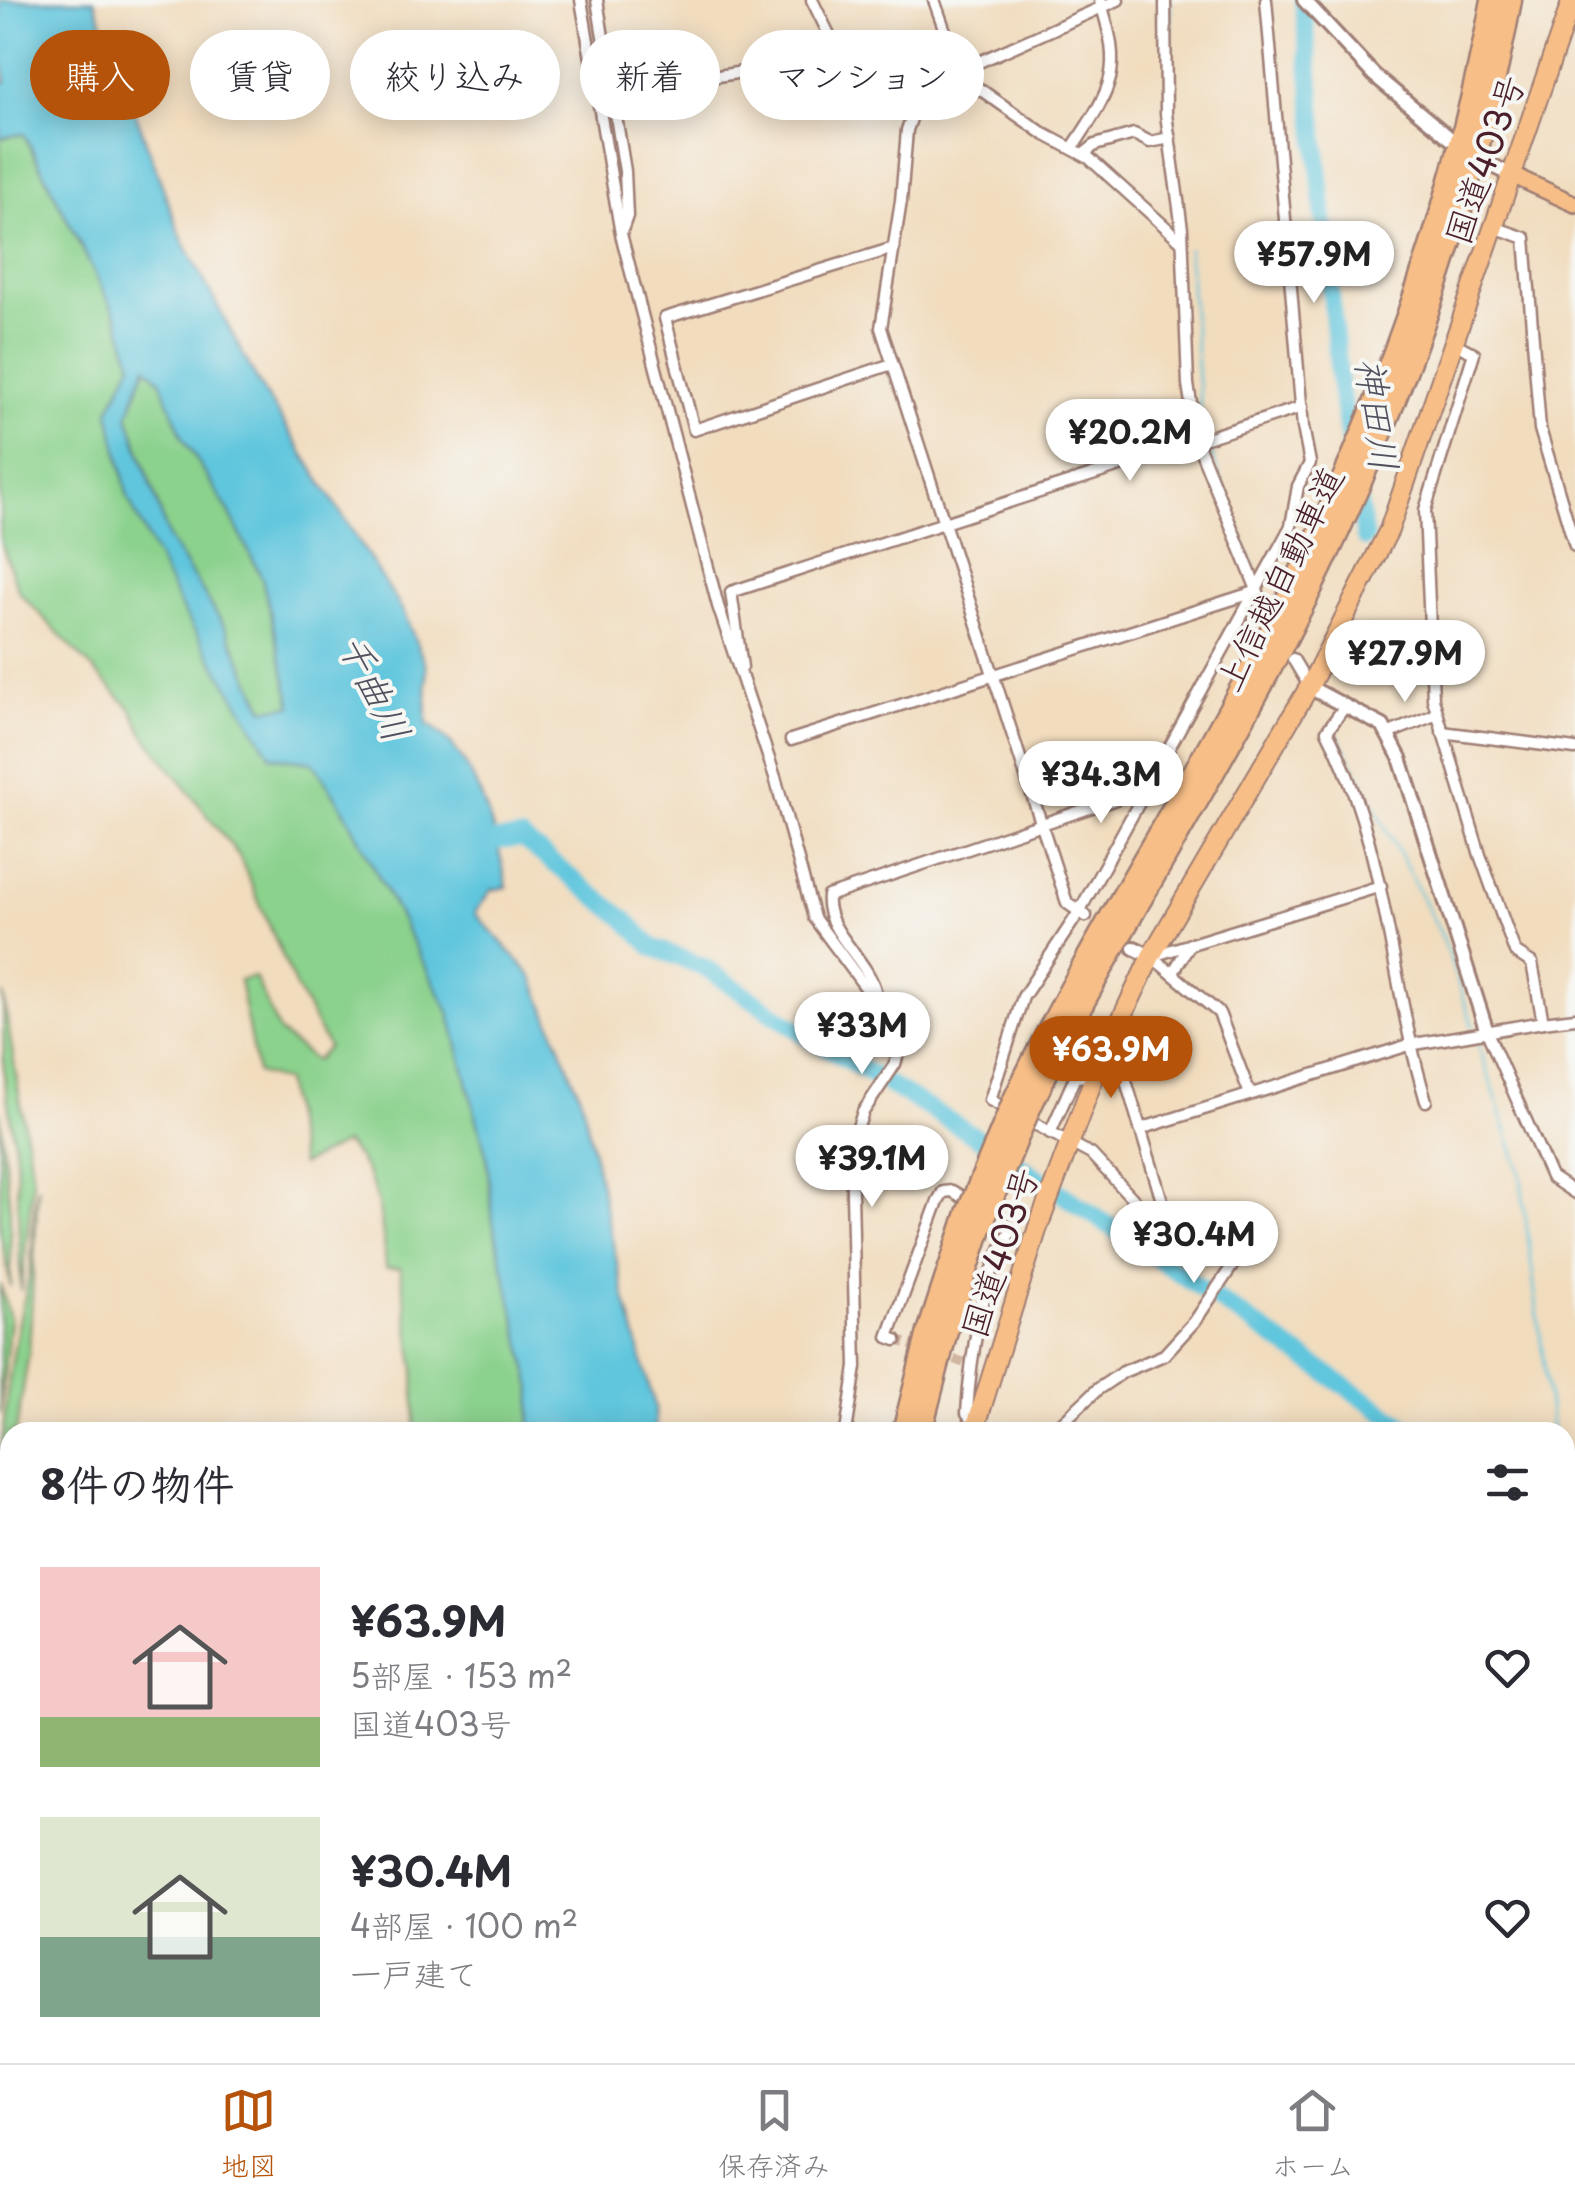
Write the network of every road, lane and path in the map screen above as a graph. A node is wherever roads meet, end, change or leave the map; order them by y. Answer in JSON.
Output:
{"nodes":[{"id":1,"x":581,"y":0,"type":"edge"},
{"id":2,"x":597,"y":0,"type":"edge"},
{"id":3,"x":934,"y":0,"type":"edge"},
{"id":4,"x":1118,"y":0,"type":"edge"},
{"id":5,"x":1165,"y":0,"type":"edge"},
{"id":6,"x":1266,"y":0,"type":"edge"},
{"id":7,"x":1492,"y":0,"type":"edge"},
{"id":8,"x":1513,"y":0,"type":"edge"},
{"id":9,"x":1572,"y":0,"type":"edge"},
{"id":10,"x":817,"y":2,"type":"edge"},
{"id":11,"x":1100,"y":3,"type":"edge"},
{"id":12,"x":1306,"y":3,"type":"edge"},
{"id":13,"x":602,"y":30,"type":"edge"},
{"id":14,"x":829,"y":30,"type":"edge"},
{"id":15,"x":944,"y":30,"type":"edge"},
{"id":16,"x":984,"y":59,"type":"edge"},
{"id":17,"x":984,"y":90,"type":"edge"},
{"id":18,"x":616,"y":120,"type":"edge"},
{"id":19,"x":911,"y":120,"type":"edge"},
{"id":20,"x":1170,"y":138,"type":"junction"},
{"id":21,"x":1451,"y":139,"type":"dead end"},
{"id":22,"x":1073,"y":146,"type":"junction"},
{"id":23,"x":1084,"y":154,"type":"junction"},
{"id":24,"x":1488,"y":163,"type":"dead end"},
{"id":25,"x":1512,"y":174,"type":"junction"},
{"id":26,"x":1575,"y":204,"type":"edge"},
{"id":27,"x":1494,"y":227,"type":"junction"},
{"id":28,"x":620,"y":234,"type":"junction"},
{"id":29,"x":1181,"y":241,"type":"junction"},
{"id":30,"x":894,"y":248,"type":"junction"},
{"id":31,"x":1455,"y":344,"type":"junction"},
{"id":32,"x":892,"y":364,"type":"junction"},
{"id":33,"x":1302,"y":406,"type":"junction"},
{"id":34,"x":1197,"y":442,"type":"junction"},
{"id":35,"x":945,"y":523,"type":"junction"},
{"id":36,"x":1575,"y":546,"type":"edge"},
{"id":37,"x":1256,"y":591,"type":"junction"},
{"id":38,"x":1264,"y":606,"type":"dead end"},
{"id":39,"x":1293,"y":659,"type":"dead end"},
{"id":40,"x":993,"y":674,"type":"junction"},
{"id":41,"x":742,"y":678,"type":"junction"},
{"id":42,"x":1309,"y":687,"type":"junction"},
{"id":43,"x":1345,"y":706,"type":"junction"},
{"id":44,"x":1437,"y":714,"type":"junction"},
{"id":45,"x":1442,"y":732,"type":"junction"},
{"id":46,"x":1387,"y":734,"type":"junction"},
{"id":47,"x":791,"y":740,"type":"dead end"},
{"id":48,"x":1575,"y":749,"type":"edge"},
{"id":49,"x":1146,"y":789,"type":"junction"},
{"id":50,"x":1042,"y":826,"type":"junction"},
{"id":51,"x":1381,"y":886,"type":"junction"},
{"id":52,"x":1082,"y":914,"type":"junction"},
{"id":53,"x":1190,"y":944,"type":"junction"},
{"id":54,"x":1142,"y":952,"type":"junction"},
{"id":55,"x":1173,"y":973,"type":"junction"},
{"id":56,"x":876,"y":998,"type":"junction"},
{"id":57,"x":1575,"y":1018,"type":"edge"},
{"id":58,"x":1543,"y":1022,"type":"junction"},
{"id":59,"x":1487,"y":1032,"type":"junction"},
{"id":60,"x":1409,"y":1045,"type":"junction"},
{"id":61,"x":1120,"y":1061,"type":"dead end"},
{"id":62,"x":1095,"y":1076,"type":"junction"},
{"id":63,"x":1250,"y":1094,"type":"junction"},
{"id":64,"x":1426,"y":1101,"type":"dead end"},
{"id":65,"x":1022,"y":1104,"type":"junction"},
{"id":66,"x":1140,"y":1129,"type":"junction"},
{"id":67,"x":1050,"y":1133,"type":"junction"},
{"id":68,"x":1066,"y":1149,"type":"junction"},
{"id":69,"x":1575,"y":1193,"type":"edge"},
{"id":70,"x":1170,"y":1215,"type":"junction"},
{"id":71,"x":974,"y":1219,"type":"junction"},
{"id":72,"x":896,"y":1340,"type":"dead end"},
{"id":73,"x":848,"y":1422,"type":"edge"},
{"id":74,"x":906,"y":1422,"type":"edge"},
{"id":75,"x":924,"y":1422,"type":"edge"},
{"id":76,"x":972,"y":1422,"type":"edge"},
{"id":77,"x":977,"y":1422,"type":"edge"},
{"id":78,"x":1063,"y":1422,"type":"edge"}],
"edges":[{"from":1,"to":28,"type":"street"},
{"from":2,"to":13,"type":"street"},
{"from":3,"to":15,"type":"street"},
{"from":4,"to":11,"type":"street"},
{"from":5,"to":20,"type":"street"},
{"from":6,"to":33,"type":"street"},
{"from":7,"to":65,"type":"highway","name":"上信越自動車道"},
{"from":8,"to":65,"type":"highway","name":"上信越自動車道"},
{"from":9,"to":25,"type":"highway","name":"国道403号"},
{"from":10,"to":14,"type":"street"},
{"from":11,"to":16,"type":"street"},
{"from":11,"to":22,"type":"street"},
{"from":12,"to":21,"type":"street"},
{"from":17,"to":22,"type":"street"},
{"from":18,"to":28,"type":"street"},
{"from":19,"to":30,"type":"street"},
{"from":20,"to":23,"type":"street"},
{"from":20,"to":29,"type":"street"},
{"from":22,"to":23,"type":"street"},
{"from":23,"to":29,"type":"street"},
{"from":24,"to":25,"type":"street"},
{"from":25,"to":26,"type":"main road"},
{"from":25,"to":27,"type":"highway","name":"国道403号"},
{"from":27,"to":31,"type":"highway","name":"国道403号"},
{"from":27,"to":36,"type":"street"},
{"from":28,"to":41,"type":"street"},
{"from":29,"to":34,"type":"street"},
{"from":30,"to":32,"type":"street"},
{"from":30,"to":32,"type":"street"},
{"from":31,"to":42,"type":"highway","name":"国道403号"},
{"from":31,"to":44,"type":"street"},
{"from":32,"to":35,"type":"street"},
{"from":33,"to":34,"type":"street"},
{"from":33,"to":37,"type":"street"},
{"from":34,"to":35,"type":"street"},
{"from":34,"to":37,"type":"street"},
{"from":35,"to":40,"type":"street"},
{"from":35,"to":41,"type":"street"},
{"from":37,"to":38,"type":"street"},
{"from":37,"to":40,"type":"street"},
{"from":37,"to":49,"type":"street"},
{"from":39,"to":42,"type":"street"},
{"from":40,"to":47,"type":"street"},
{"from":40,"to":50,"type":"street"},
{"from":41,"to":56,"type":"street"},
{"from":42,"to":43,"type":"street"},
{"from":42,"to":54,"type":"highway","name":"国道403号"},
{"from":43,"to":46,"type":"street"},
{"from":43,"to":51,"type":"street"},
{"from":44,"to":45,"type":"street"},
{"from":44,"to":46,"type":"street"},
{"from":45,"to":48,"type":"street"},
{"from":45,"to":58,"type":"street"},
{"from":46,"to":59,"type":"street"},
{"from":49,"to":50,"type":"street"},
{"from":49,"to":52,"type":"street"},
{"from":50,"to":52,"type":"street"},
{"from":50,"to":56,"type":"street"},
{"from":51,"to":53,"type":"street"},
{"from":51,"to":60,"type":"street"},
{"from":52,"to":67,"type":"street"},
{"from":53,"to":54,"type":"street"},
{"from":53,"to":55,"type":"street"},
{"from":54,"to":55,"type":"street"},
{"from":54,"to":62,"type":"highway","name":"国道403号"},
{"from":55,"to":63,"type":"street"},
{"from":56,"to":73,"type":"street"},
{"from":57,"to":58,"type":"street"},
{"from":58,"to":59,"type":"street"},
{"from":59,"to":60,"type":"street"},
{"from":59,"to":69,"type":"street"},
{"from":60,"to":63,"type":"street"},
{"from":60,"to":64,"type":"street"},
{"from":61,"to":66,"type":"street"},
{"from":62,"to":67,"type":"street"},
{"from":62,"to":68,"type":"highway","name":"国道403号"},
{"from":63,"to":66,"type":"street"},
{"from":65,"to":71,"type":"highway","name":"上信越自動車道","bridge":true},
{"from":66,"to":70,"type":"street"},
{"from":67,"to":68,"type":"street"},
{"from":68,"to":70,"type":"street"},
{"from":68,"to":77,"type":"highway","name":"国道403号"},
{"from":70,"to":78,"type":"street"},
{"from":71,"to":74,"type":"highway","name":"上信越自動車道"},
{"from":71,"to":75,"type":"highway","name":"上信越自動車道"},
{"from":72,"to":76,"type":"street"}]}
